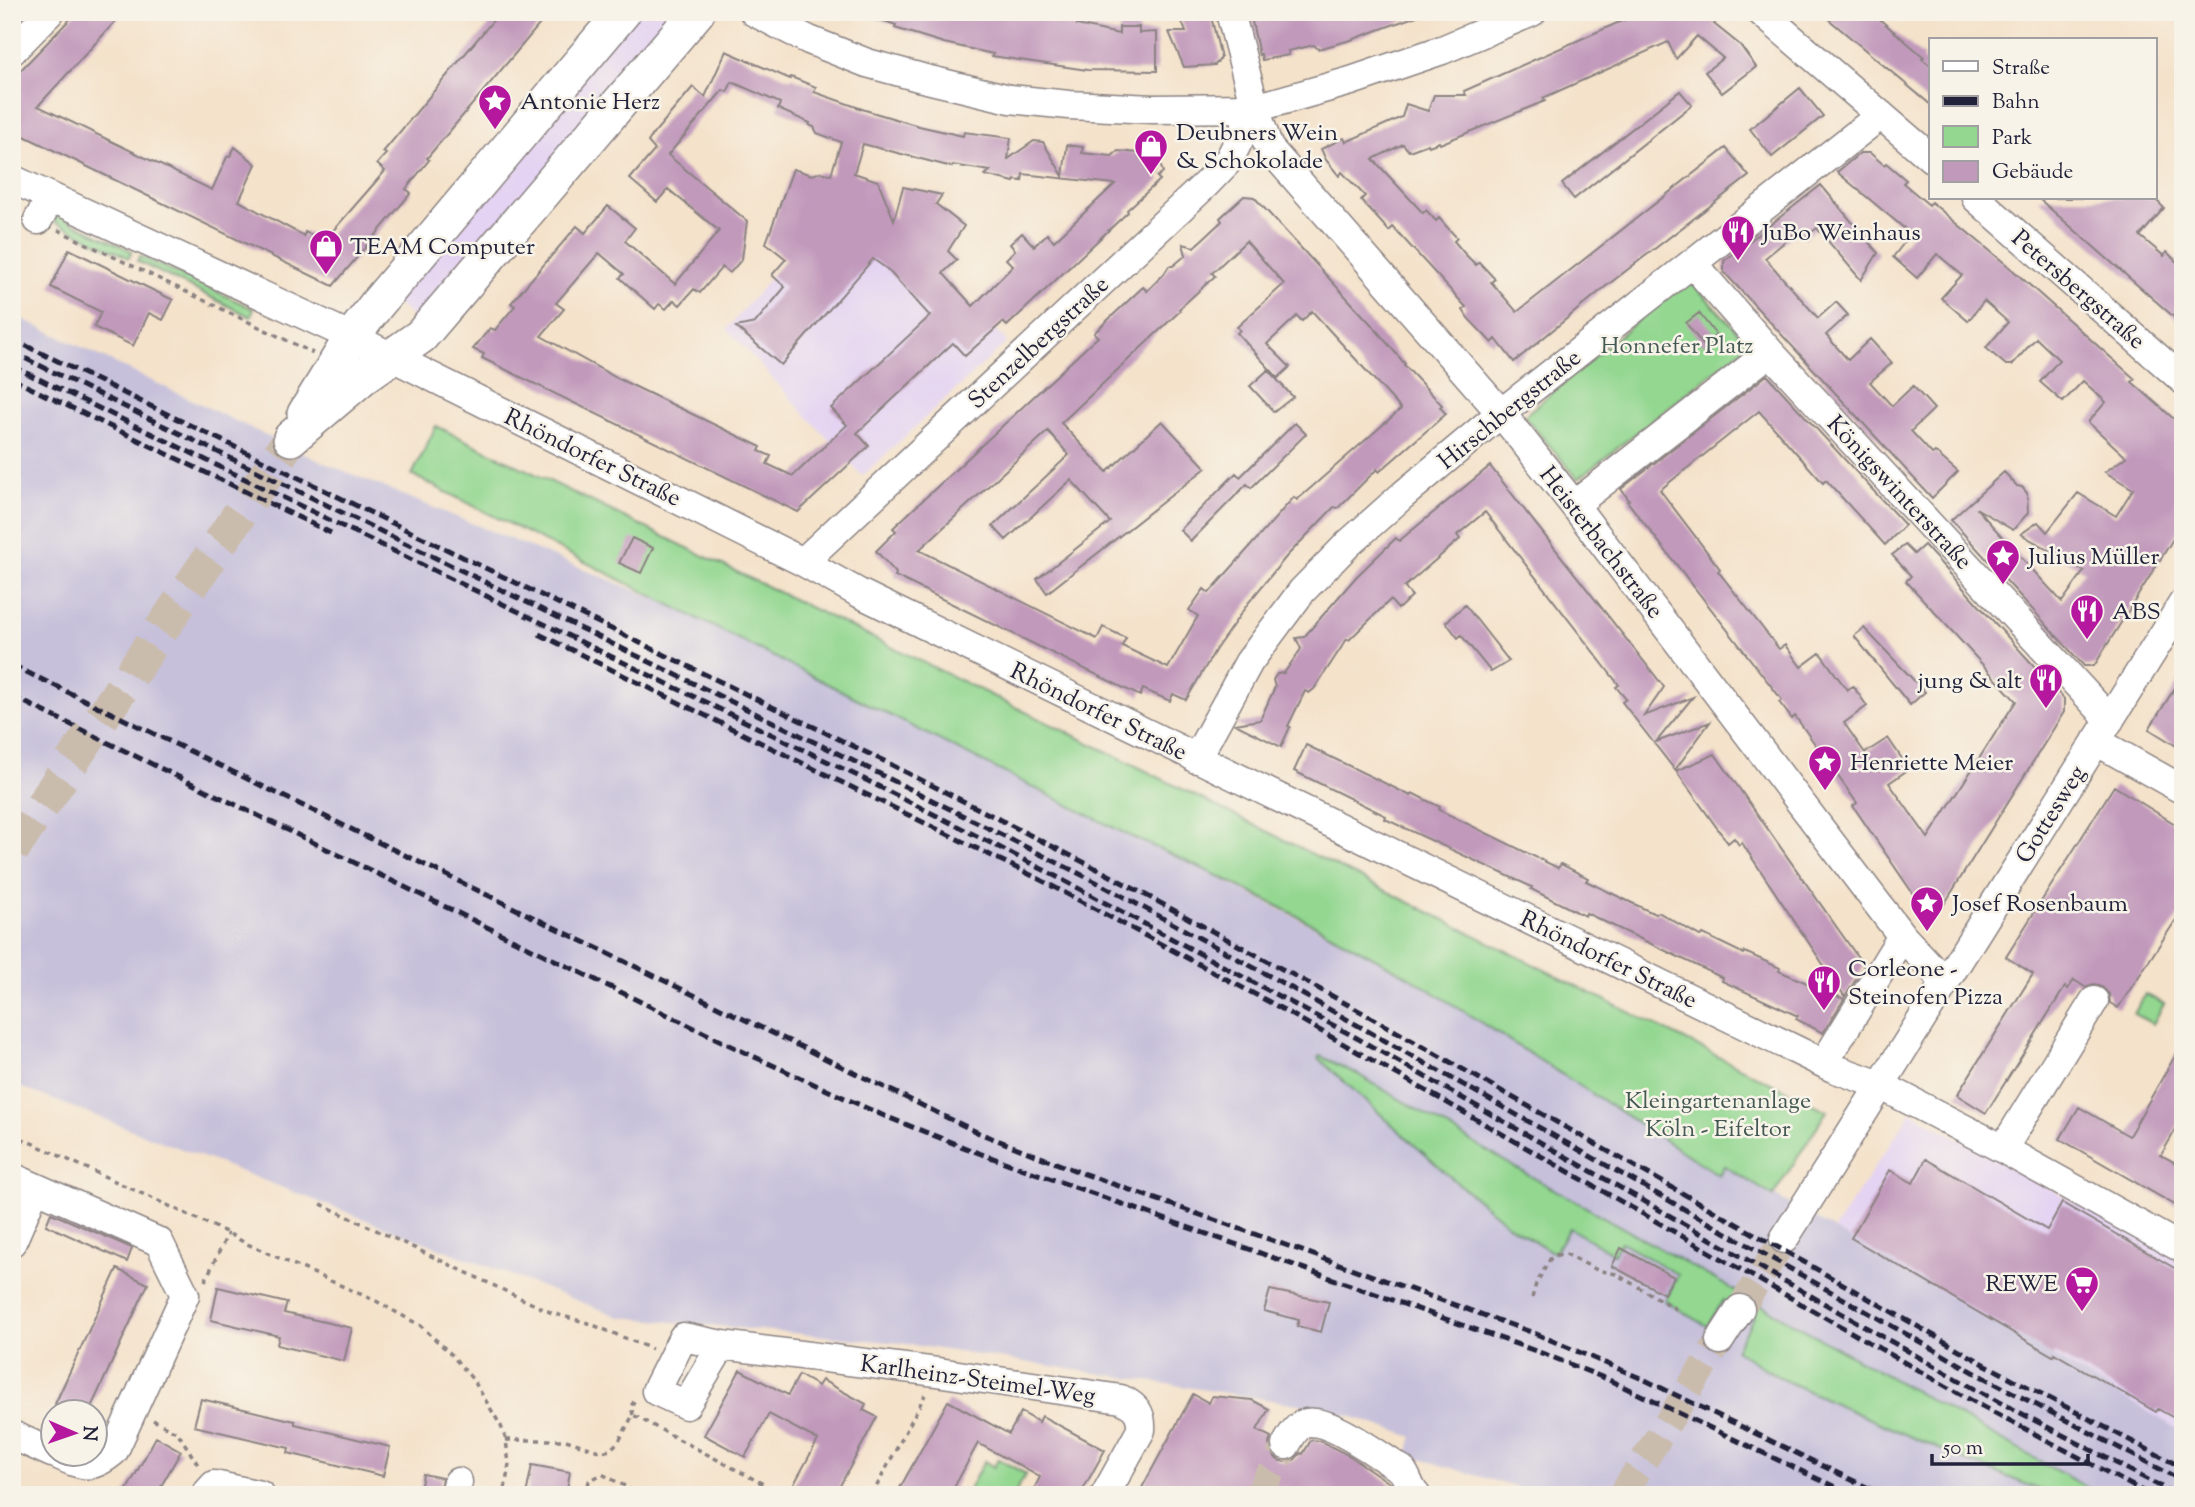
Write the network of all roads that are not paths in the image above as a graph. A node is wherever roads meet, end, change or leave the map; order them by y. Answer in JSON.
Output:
{"nodes":[{"id":1,"x":50,"y":12,"type":"edge"},
{"id":2,"x":623,"y":12,"type":"edge"},
{"id":3,"x":697,"y":12,"type":"edge"},
{"id":4,"x":754,"y":12,"type":"edge"},
{"id":5,"x":1230,"y":12,"type":"edge"},
{"id":6,"x":1532,"y":12,"type":"edge"},
{"id":7,"x":1761,"y":12,"type":"edge"},
{"id":8,"x":12,"y":51,"type":"edge"},
{"id":9,"x":1255,"y":108,"type":"junction"},
{"id":10,"x":1881,"y":115,"type":"junction"},
{"id":11,"x":1929,"y":156,"type":"edge"},
{"id":12,"x":12,"y":179,"type":"edge"},
{"id":13,"x":1978,"y":200,"type":"edge"},
{"id":14,"x":1692,"y":263,"type":"junction"},
{"id":15,"x":352,"y":337,"type":"junction"},
{"id":16,"x":1770,"y":352,"type":"junction"},
{"id":17,"x":392,"y":358,"type":"junction"},
{"id":18,"x":2183,"y":380,"type":"edge"},
{"id":19,"x":1501,"y":413,"type":"junction"},
{"id":20,"x":1574,"y":505,"type":"junction"},
{"id":21,"x":803,"y":562,"type":"junction"},
{"id":22,"x":2183,"y":603,"type":"edge"},
{"id":23,"x":2103,"y":730,"type":"junction"},
{"id":24,"x":1196,"y":759,"type":"junction"},
{"id":25,"x":2183,"y":790,"type":"edge"},
{"id":26,"x":1902,"y":936,"type":"junction"},
{"id":27,"x":1945,"y":982,"type":"junction"},
{"id":28,"x":2094,"y":1002,"type":"dead end"},
{"id":29,"x":1824,"y":1063,"type":"junction"},
{"id":30,"x":1880,"y":1085,"type":"junction"},
{"id":31,"x":2003,"y":1149,"type":"junction"},
{"id":32,"x":24,"y":1183,"type":"edge"},
{"id":33,"x":1784,"y":1238,"type":"tunnel mouth"},
{"id":34,"x":12,"y":1242,"type":"edge"},
{"id":35,"x":2183,"y":1249,"type":"edge"},
{"id":36,"x":1740,"y":1309,"type":"tunnel mouth"},
{"id":37,"x":1720,"y":1340,"type":"tunnel mouth"},
{"id":38,"x":722,"y":1345,"type":"junction"},
{"id":39,"x":12,"y":1435,"type":"edge"},
{"id":40,"x":1286,"y":1445,"type":"tunnel mouth"},
{"id":41,"x":38,"y":1447,"type":"edge"},
{"id":42,"x":108,"y":1456,"type":"edge"},
{"id":43,"x":210,"y":1490,"type":"edge"},
{"id":44,"x":260,"y":1495,"type":"edge"},
{"id":45,"x":1105,"y":1495,"type":"edge"},
{"id":46,"x":1416,"y":1495,"type":"edge"}],
"edges":[{"from":1,"to":8,"type":"street"},
{"from":2,"to":15,"type":"main road"},
{"from":3,"to":17,"type":"main road"},
{"from":4,"to":9,"type":"street"},
{"from":5,"to":9,"type":"street","name":"Heisterbachstraße"},
{"from":6,"to":9,"type":"street"},
{"from":7,"to":10,"type":"street"},
{"from":9,"to":19,"type":"street","name":"Heisterbachstraße"},
{"from":9,"to":21,"type":"street","name":"Stenzelbergstraße"},
{"from":10,"to":11,"type":"street"},
{"from":10,"to":14,"type":"street","name":"Hirschbergstraße"},
{"from":12,"to":15,"type":"street","name":"Rhöndorfer Straße"},
{"from":13,"to":18,"type":"street","name":"Petersbergstraße"},
{"from":14,"to":16,"type":"street","name":"Königswinterstraße"},
{"from":14,"to":19,"type":"street","name":"Hirschbergstraße"},
{"from":15,"to":17,"type":"street","name":"Rhöndorfer Straße"},
{"from":15,"to":17,"type":"main road"},
{"from":16,"to":20,"type":"street"},
{"from":16,"to":23,"type":"street","name":"Königswinterstraße"},
{"from":17,"to":21,"type":"street","name":"Rhöndorfer Straße"},
{"from":19,"to":20,"type":"street","name":"Heisterbachstraße"},
{"from":19,"to":24,"type":"street","name":"Hirschbergstraße"},
{"from":20,"to":26,"type":"street","name":"Heisterbachstraße"},
{"from":21,"to":24,"type":"street","name":"Rhöndorfer Straße"},
{"from":22,"to":23,"type":"street","name":"Gottesweg"},
{"from":23,"to":25,"type":"street","name":"Königswinterstraße"},
{"from":23,"to":27,"type":"street","name":"Gottesweg"},
{"from":24,"to":29,"type":"street","name":"Rhöndorfer Straße"},
{"from":26,"to":27,"type":"street","name":"Heisterbachstraße"},
{"from":26,"to":29,"type":"street"},
{"from":27,"to":30,"type":"street","name":"Gottesweg"},
{"from":28,"to":31,"type":"street"},
{"from":29,"to":30,"type":"street","name":"Rhöndorfer Straße"},
{"from":30,"to":31,"type":"street","name":"Rhöndorfer Straße"},
{"from":30,"to":33,"type":"street","name":"Gottesweg"},
{"from":31,"to":35,"type":"street","name":"Rhöndorfer Straße"},
{"from":32,"to":34,"type":"street"},
{"from":32,"to":42,"type":"street"},
{"from":36,"to":37,"type":"street"},
{"from":38,"to":38,"type":"street","name":"Karlheinz-Steimel-Weg"},
{"from":38,"to":45,"type":"street","name":"Karlheinz-Steimel-Weg"},
{"from":39,"to":41,"type":"street"},
{"from":40,"to":46,"type":"street"},
{"from":43,"to":44,"type":"street"}]}
